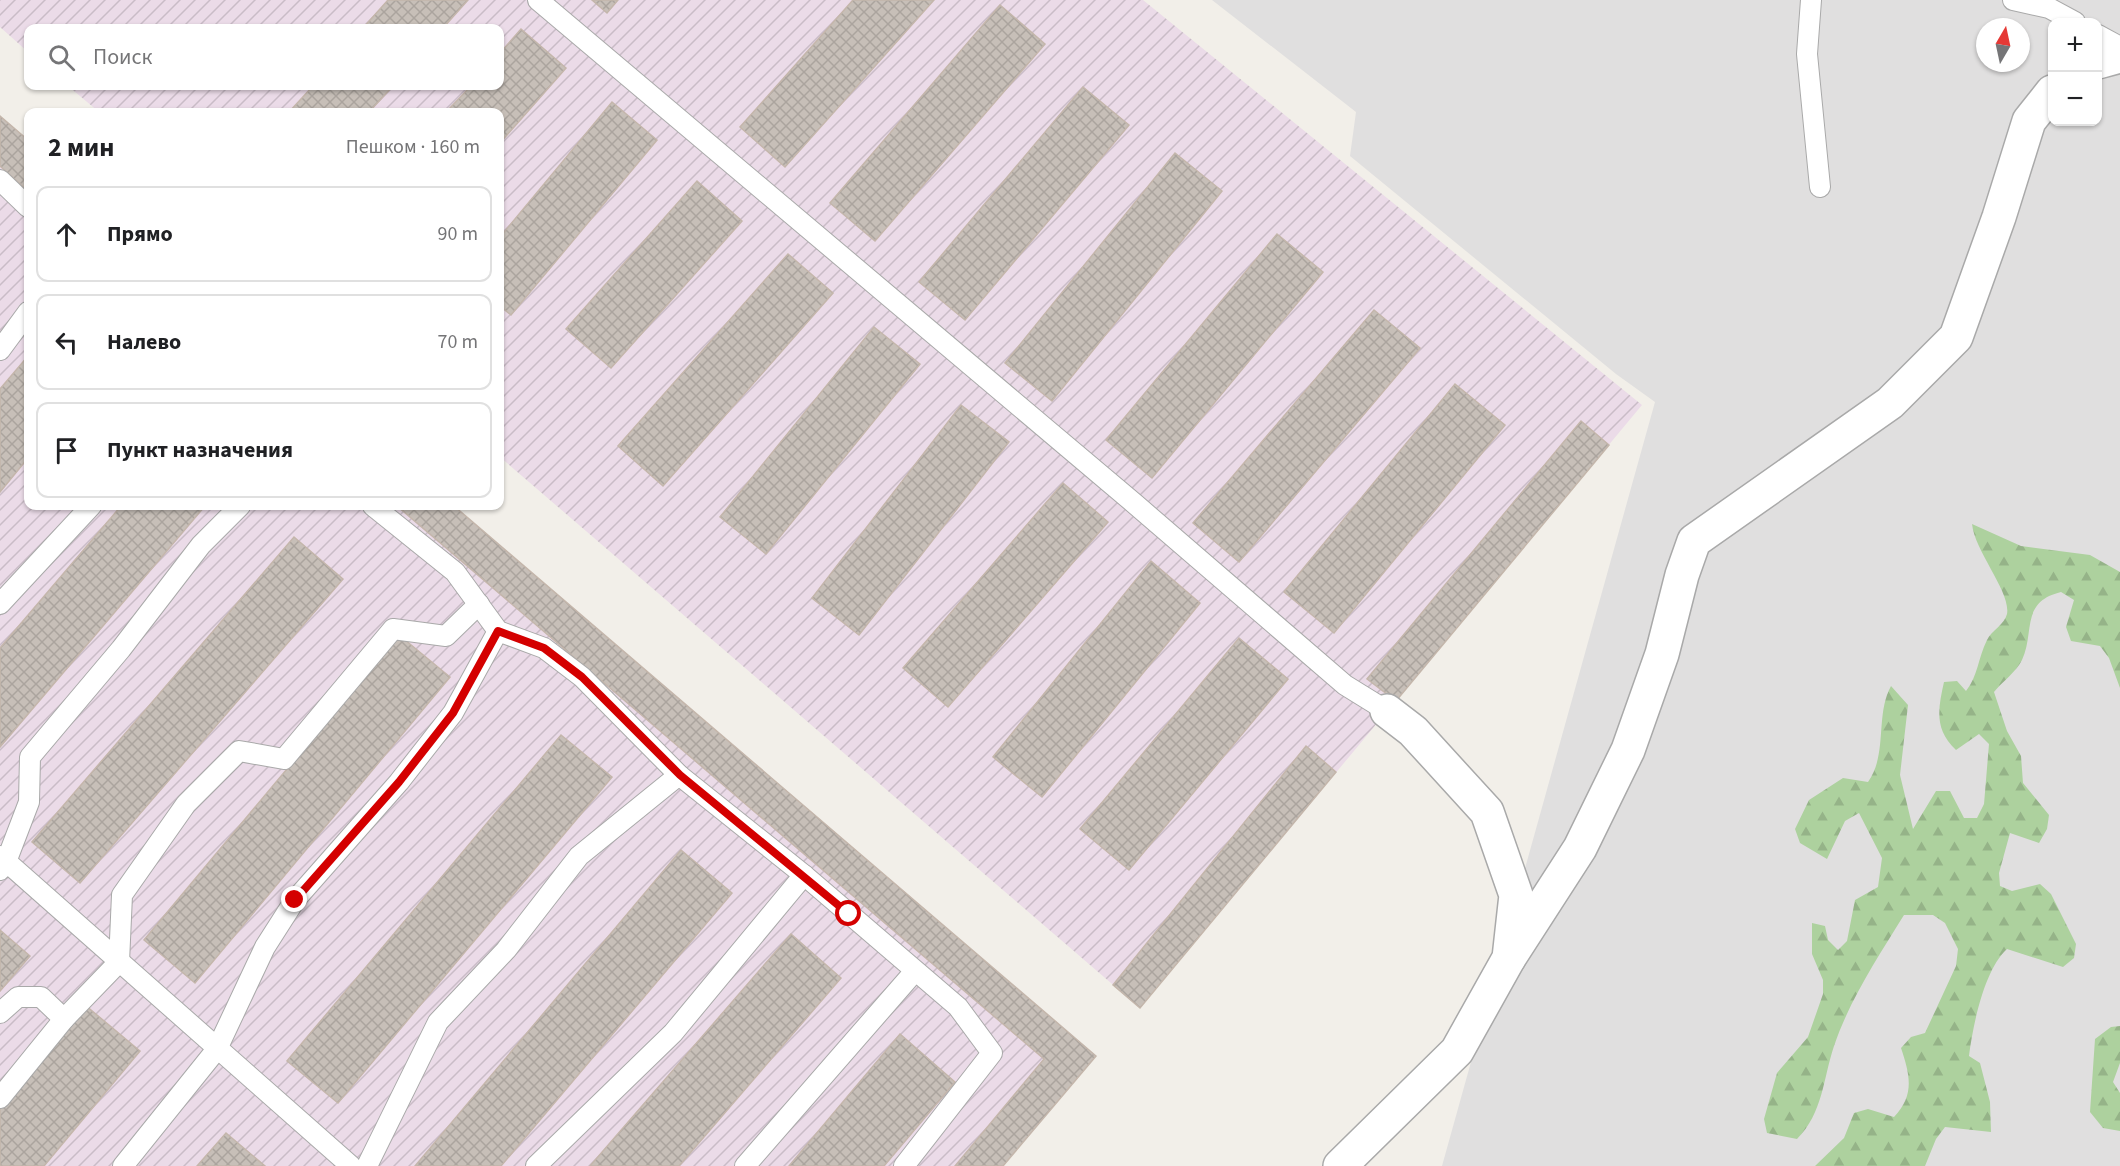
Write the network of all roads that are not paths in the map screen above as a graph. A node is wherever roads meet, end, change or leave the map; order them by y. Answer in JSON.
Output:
{"nodes":[{"id":1,"x":538,"y":0,"type":"edge"},
{"id":2,"x":1811,"y":0,"type":"edge"},
{"id":3,"x":2013,"y":0,"type":"edge"},
{"id":4,"x":2068,"y":18,"type":"edge"},
{"id":5,"x":2102,"y":38,"type":"edge"},
{"id":6,"x":2120,"y":47,"type":"edge"},
{"id":7,"x":2120,"y":56,"type":"edge"},
{"id":8,"x":2102,"y":61,"type":"edge"},
{"id":9,"x":2048,"y":97,"type":"edge"},
{"id":10,"x":0,"y":180,"type":"edge"},
{"id":11,"x":1820,"y":187,"type":"dead end"},
{"id":12,"x":24,"y":203,"type":"edge"},
{"id":13,"x":24,"y":317,"type":"edge"},
{"id":14,"x":0,"y":350,"type":"edge"},
{"id":15,"x":88,"y":510,"type":"edge"},
{"id":16,"x":236,"y":510,"type":"edge"},
{"id":17,"x":378,"y":510,"type":"edge"},
{"id":18,"x":0,"y":603,"type":"edge"},
{"id":19,"x":479,"y":603,"type":"junction"},
{"id":20,"x":498,"y":631,"type":"junction"},
{"id":21,"x":1388,"y":711,"type":"joint"},
{"id":22,"x":680,"y":775,"type":"junction"},
{"id":23,"x":2,"y":862,"type":"edge"},
{"id":24,"x":804,"y":875,"type":"junction"},
{"id":25,"x":1509,"y":958,"type":"junction"},
{"id":26,"x":119,"y":962,"type":"junction"},
{"id":27,"x":915,"y":971,"type":"junction"},
{"id":28,"x":0,"y":1013,"type":"edge"},
{"id":29,"x":64,"y":1019,"type":"junction"},
{"id":30,"x":218,"y":1049,"type":"junction"},
{"id":31,"x":0,"y":1098,"type":"edge"},
{"id":32,"x":123,"y":1166,"type":"edge"},
{"id":33,"x":351,"y":1166,"type":"edge"},
{"id":34,"x":367,"y":1166,"type":"edge"},
{"id":35,"x":536,"y":1166,"type":"edge"},
{"id":36,"x":745,"y":1166,"type":"edge"},
{"id":37,"x":904,"y":1166,"type":"edge"},
{"id":38,"x":1340,"y":1166,"type":"edge"}],
"edges":[{"from":1,"to":21,"type":"lane"},
{"from":2,"to":11,"type":"lane"},
{"from":3,"to":4,"type":"lane"},
{"from":5,"to":6,"type":"lane"},
{"from":7,"to":8,"type":"street"},
{"from":9,"to":25,"type":"street"},
{"from":10,"to":12,"type":"lane"},
{"from":13,"to":14,"type":"lane"},
{"from":15,"to":18,"type":"lane"},
{"from":16,"to":23,"type":"lane"},
{"from":17,"to":19,"type":"lane"},
{"from":19,"to":20,"type":"lane"},
{"from":19,"to":26,"type":"lane"},
{"from":20,"to":22,"type":"lane"},
{"from":20,"to":30,"type":"lane"},
{"from":21,"to":25,"type":"street"},
{"from":22,"to":24,"type":"lane"},
{"from":22,"to":34,"type":"lane"},
{"from":23,"to":26,"type":"lane"},
{"from":24,"to":27,"type":"lane"},
{"from":24,"to":35,"type":"lane"},
{"from":25,"to":38,"type":"street"},
{"from":26,"to":29,"type":"lane"},
{"from":26,"to":30,"type":"lane"},
{"from":27,"to":36,"type":"lane"},
{"from":27,"to":37,"type":"lane"},
{"from":28,"to":29,"type":"lane"},
{"from":29,"to":31,"type":"lane"},
{"from":30,"to":32,"type":"lane"},
{"from":30,"to":33,"type":"lane"}]}
